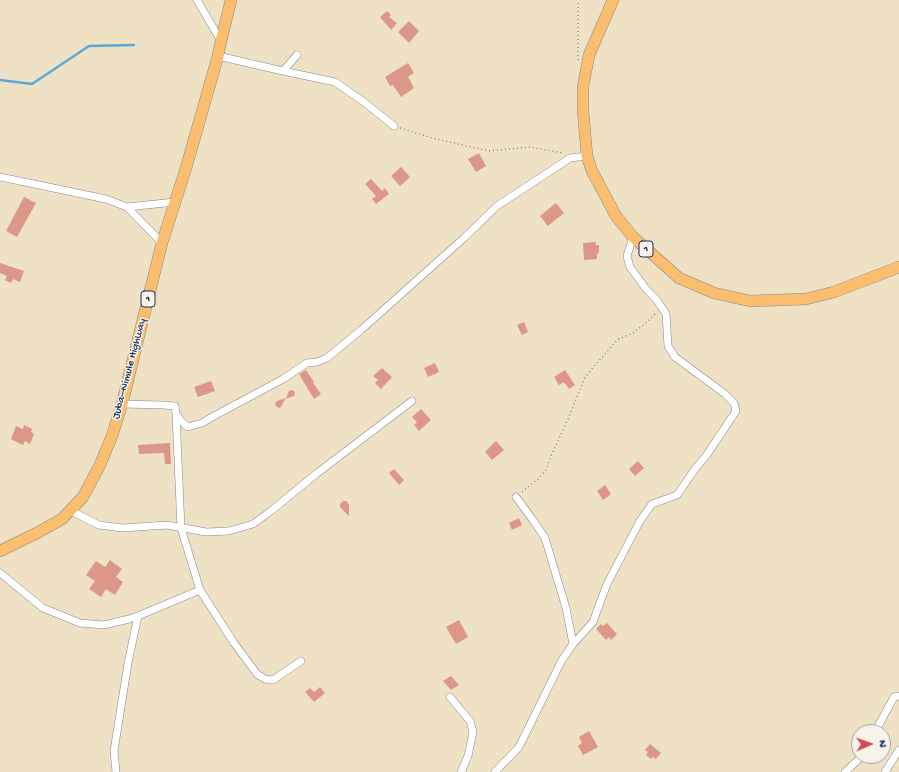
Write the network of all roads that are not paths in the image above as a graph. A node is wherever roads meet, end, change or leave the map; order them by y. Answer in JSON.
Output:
{"nodes":[{"id":1,"x":197,"y":0,"type":"edge"},
{"id":2,"x":231,"y":0,"type":"edge"},
{"id":3,"x":613,"y":0,"type":"edge"},
{"id":4,"x":221,"y":41,"type":"junction"},
{"id":5,"x":297,"y":55,"type":"dead end"},
{"id":6,"x":218,"y":56,"type":"junction"},
{"id":7,"x":283,"y":71,"type":"junction"},
{"id":8,"x":394,"y":126,"type":"road end"},
{"id":9,"x":587,"y":156,"type":"junction"},
{"id":10,"x":0,"y":177,"type":"edge"},
{"id":11,"x":175,"y":202,"type":"junction"},
{"id":12,"x":127,"y":207,"type":"junction"},
{"id":13,"x":633,"y":237,"type":"junction"},
{"id":14,"x":162,"y":243,"type":"junction"},
{"id":15,"x":899,"y":266,"type":"edge"},
{"id":16,"x":412,"y":401,"type":"dead end"},
{"id":17,"x":122,"y":404,"type":"junction"},
{"id":18,"x":176,"y":414,"type":"junction"},
{"id":19,"x":516,"y":497,"type":"road end"},
{"id":20,"x":71,"y":511,"type":"junction"},
{"id":21,"x":181,"y":528,"type":"junction"},
{"id":22,"x":0,"y":551,"type":"edge"},
{"id":23,"x":0,"y":573,"type":"edge"},
{"id":24,"x":200,"y":590,"type":"junction"},
{"id":25,"x":138,"y":616,"type":"junction"},
{"id":26,"x":573,"y":644,"type":"junction"},
{"id":27,"x":301,"y":661,"type":"dead end"},
{"id":28,"x":899,"y":696,"type":"edge"},
{"id":29,"x":450,"y":697,"type":"dead end"},
{"id":30,"x":879,"y":724,"type":"edge"},
{"id":31,"x":899,"y":750,"type":"edge"},
{"id":32,"x":854,"y":764,"type":"edge"},
{"id":33,"x":116,"y":772,"type":"edge"},
{"id":34,"x":461,"y":772,"type":"edge"},
{"id":35,"x":495,"y":772,"type":"edge"},
{"id":36,"x":845,"y":772,"type":"edge"},
{"id":37,"x":885,"y":772,"type":"edge"}],
"edges":[{"from":1,"to":4,"type":"street"},
{"from":2,"to":4,"type":"main road","name":"Juba–Nimule Highway","number":"1"},
{"from":3,"to":9,"type":"main road","number":"1"},
{"from":4,"to":6,"type":"main road","name":"Juba–Nimule Highway","number":"1"},
{"from":5,"to":7,"type":"street"},
{"from":6,"to":7,"type":"street"},
{"from":6,"to":11,"type":"main road","name":"Juba–Nimule Highway","number":"1"},
{"from":7,"to":8,"type":"street"},
{"from":9,"to":13,"type":"main road","number":"1"},
{"from":9,"to":18,"type":"street"},
{"from":10,"to":12,"type":"street"},
{"from":11,"to":12,"type":"street"},
{"from":11,"to":14,"type":"main road","name":"Juba–Nimule Highway","number":"1"},
{"from":12,"to":14,"type":"street"},
{"from":13,"to":15,"type":"main road","number":"1"},
{"from":13,"to":26,"type":"street"},
{"from":14,"to":17,"type":"main road","name":"Juba–Nimule Highway","number":"1"},
{"from":16,"to":21,"type":"street"},
{"from":17,"to":18,"type":"street"},
{"from":17,"to":20,"type":"main road","name":"Juba–Nimule Highway","number":"1"},
{"from":18,"to":21,"type":"street"},
{"from":19,"to":26,"type":"street"},
{"from":20,"to":21,"type":"street"},
{"from":20,"to":22,"type":"main road","name":"Juba–Nimule Highway","number":"1"},
{"from":21,"to":24,"type":"street"},
{"from":23,"to":25,"type":"street"},
{"from":24,"to":25,"type":"street"},
{"from":24,"to":27,"type":"street"},
{"from":25,"to":33,"type":"street"},
{"from":26,"to":35,"type":"street"},
{"from":28,"to":30,"type":"street"},
{"from":29,"to":34,"type":"street"},
{"from":31,"to":37,"type":"street"},
{"from":32,"to":36,"type":"street"}]}
